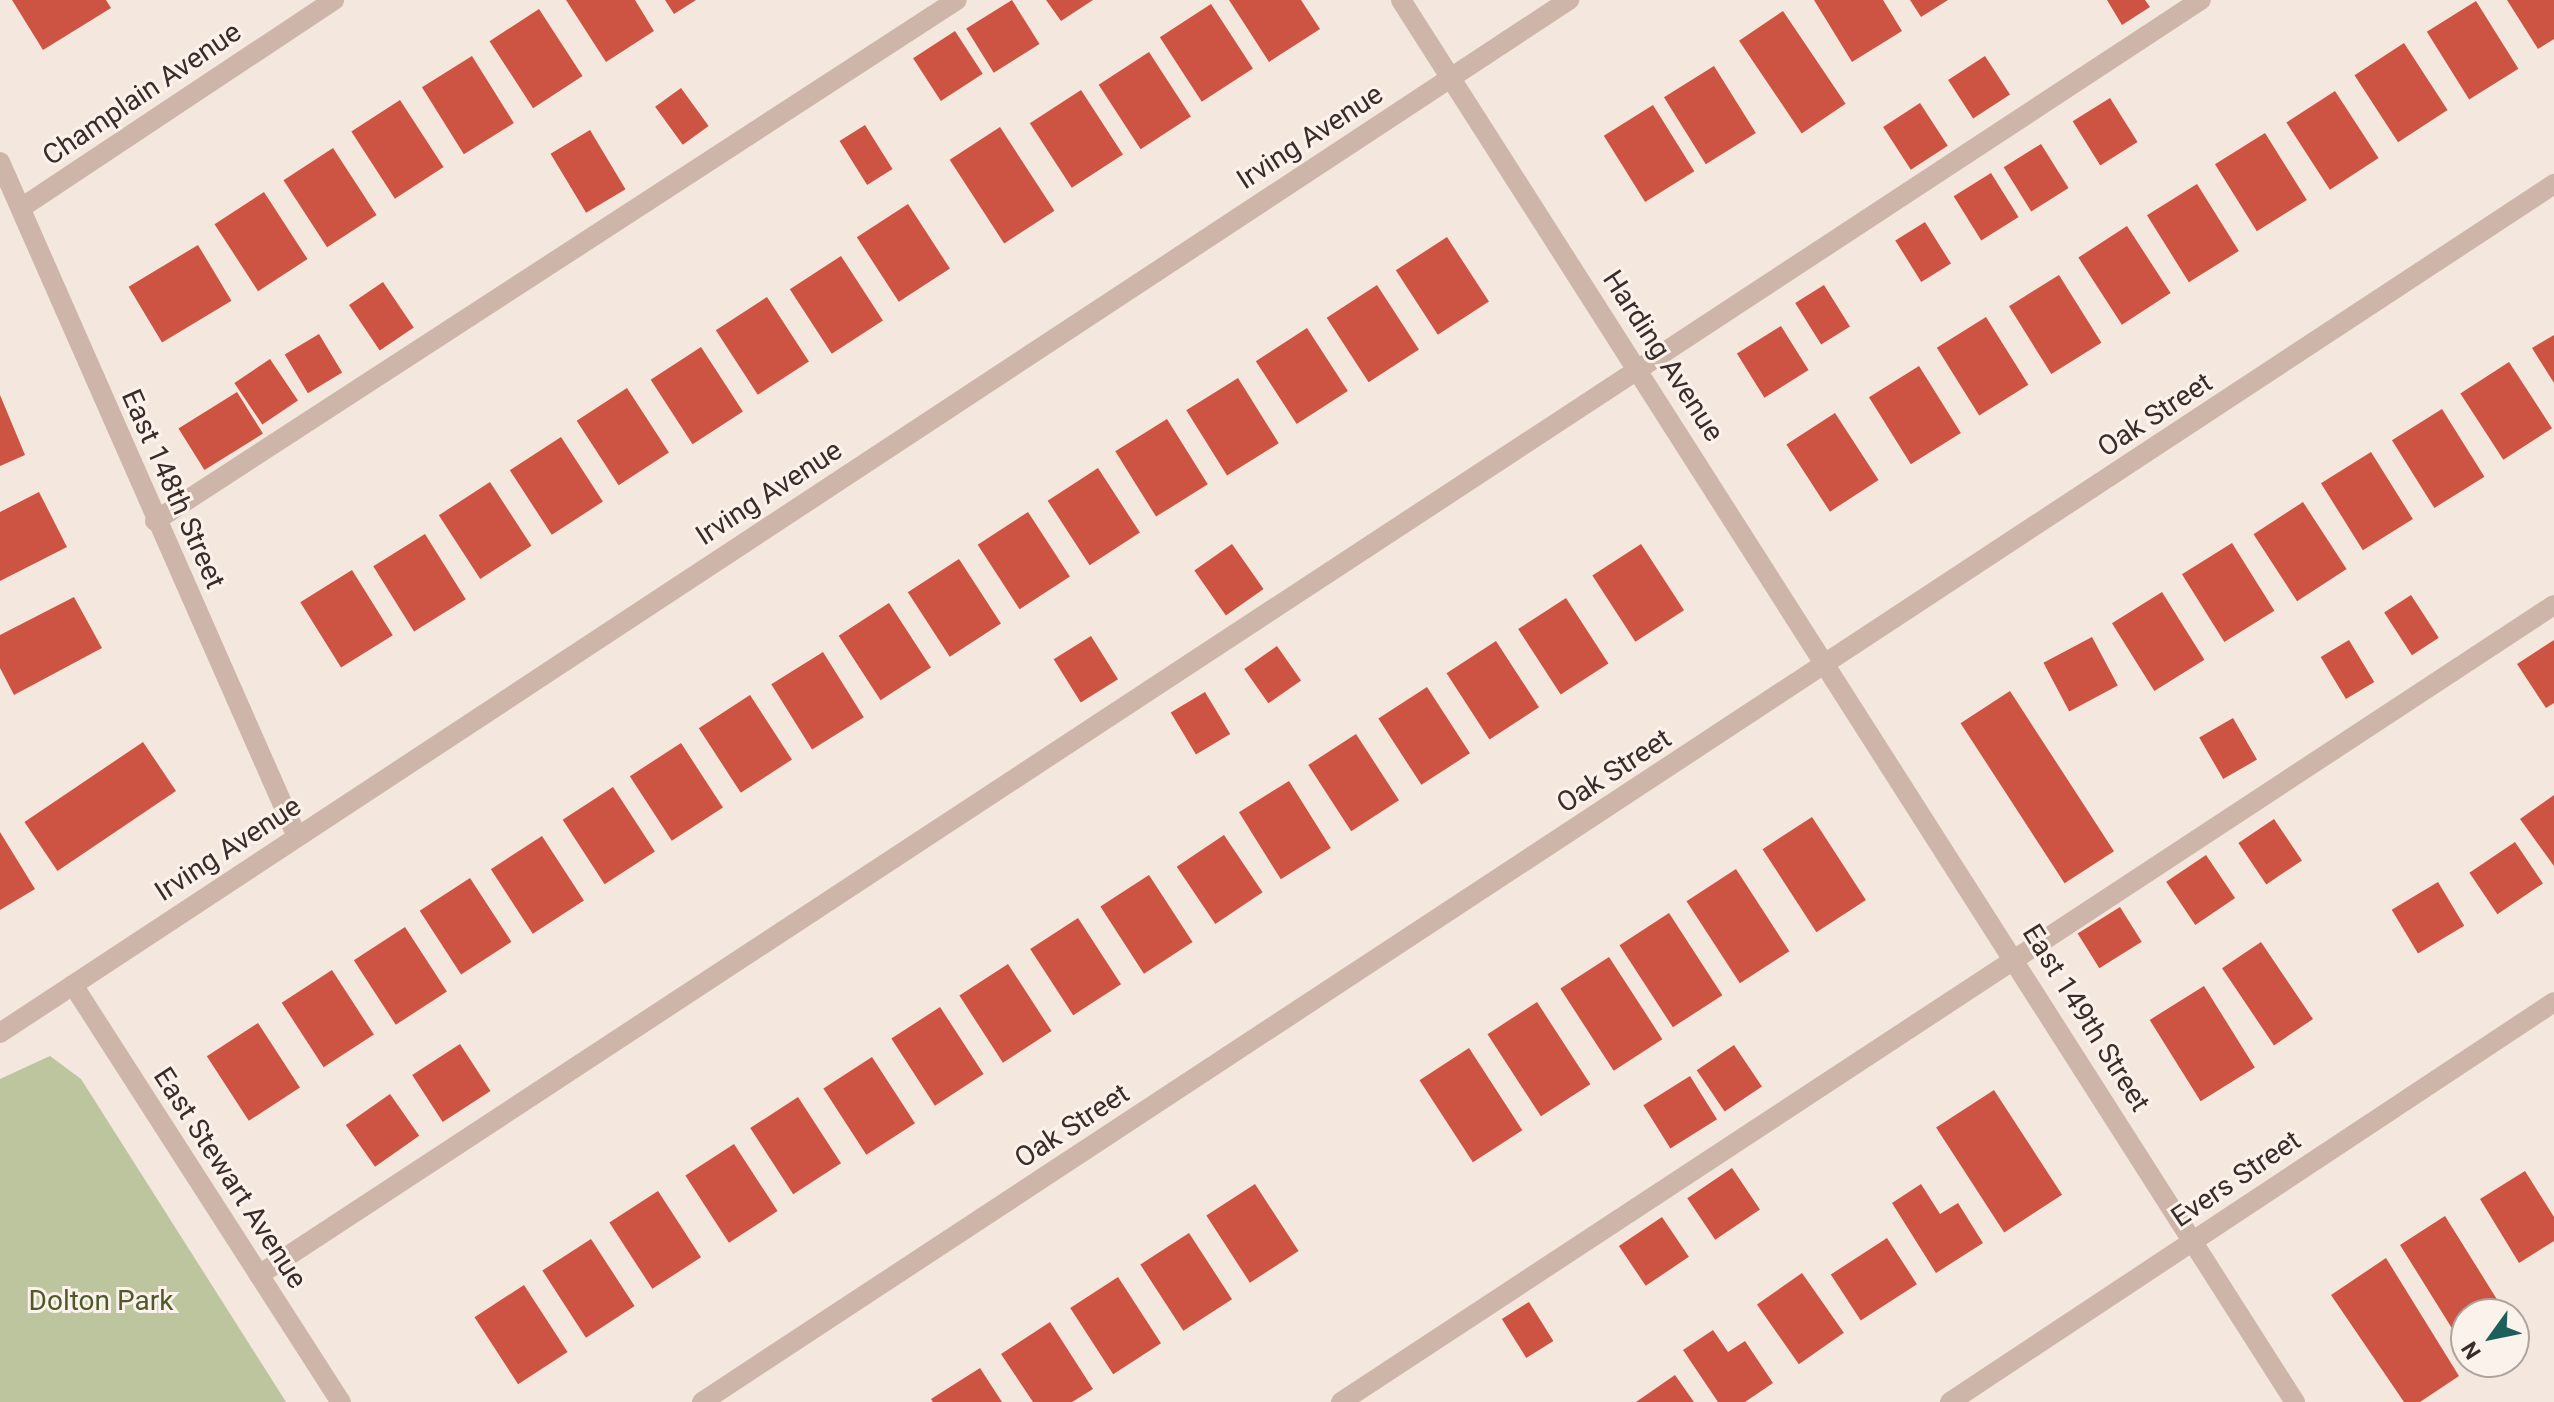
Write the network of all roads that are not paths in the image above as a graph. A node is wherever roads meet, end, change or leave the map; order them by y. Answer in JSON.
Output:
{"nodes":[{"id":1,"x":334,"y":0,"type":"edge"},
{"id":2,"x":957,"y":0,"type":"edge"},
{"id":3,"x":1401,"y":0,"type":"edge"},
{"id":4,"x":1569,"y":0,"type":"edge"},
{"id":5,"x":2201,"y":0,"type":"edge"},
{"id":6,"x":1451,"y":78,"type":"junction"},
{"id":7,"x":0,"y":162,"type":"edge"},
{"id":8,"x":2554,"y":184,"type":"edge"},
{"id":9,"x":21,"y":208,"type":"junction"},
{"id":10,"x":1639,"y":370,"type":"junction"},
{"id":11,"x":155,"y":521,"type":"junction"},
{"id":12,"x":2554,"y":605,"type":"edge"},
{"id":13,"x":1828,"y":664,"type":"junction"},
{"id":14,"x":297,"y":837,"type":"junction"},
{"id":15,"x":2014,"y":957,"type":"junction"},
{"id":16,"x":73,"y":985,"type":"junction"},
{"id":17,"x":2554,"y":1002,"type":"edge"},
{"id":18,"x":0,"y":1033,"type":"edge"},
{"id":19,"x":2194,"y":1241,"type":"junction"},
{"id":20,"x":259,"y":1275,"type":"junction"},
{"id":21,"x":341,"y":1402,"type":"edge"},
{"id":22,"x":702,"y":1402,"type":"edge"},
{"id":23,"x":1341,"y":1402,"type":"edge"},
{"id":24,"x":1950,"y":1402,"type":"edge"},
{"id":25,"x":2295,"y":1402,"type":"edge"}],
"edges":[{"from":1,"to":9,"type":"street","name":"Champlain Avenue"},
{"from":2,"to":11,"type":"street"},
{"from":3,"to":6,"type":"street"},
{"from":4,"to":6,"type":"street","name":"Irving Avenue"},
{"from":5,"to":10,"type":"street"},
{"from":6,"to":10,"type":"street","name":"Harding Avenue"},
{"from":6,"to":14,"type":"street","name":"Irving Avenue"},
{"from":7,"to":9,"type":"street","name":"East 148th Street"},
{"from":8,"to":13,"type":"street","name":"Oak Street"},
{"from":9,"to":11,"type":"street","name":"East 148th Street"},
{"from":10,"to":13,"type":"street","name":"Harding Avenue"},
{"from":10,"to":20,"type":"street"},
{"from":11,"to":14,"type":"street","name":"East 148th Street"},
{"from":12,"to":15,"type":"street"},
{"from":13,"to":15,"type":"street","name":"East 149th Street"},
{"from":13,"to":22,"type":"street","name":"Oak Street"},
{"from":14,"to":16,"type":"street","name":"Irving Avenue"},
{"from":15,"to":19,"type":"street","name":"East 149th Street"},
{"from":15,"to":23,"type":"street"},
{"from":16,"to":18,"type":"street","name":"Irving Avenue"},
{"from":16,"to":20,"type":"street","name":"East Stewart Avenue"},
{"from":17,"to":19,"type":"street","name":"Evers Street"},
{"from":19,"to":24,"type":"street","name":"Evers Street"},
{"from":19,"to":25,"type":"street","name":"East 149th Street"},
{"from":20,"to":21,"type":"street","name":"East Stewart Avenue"}]}
